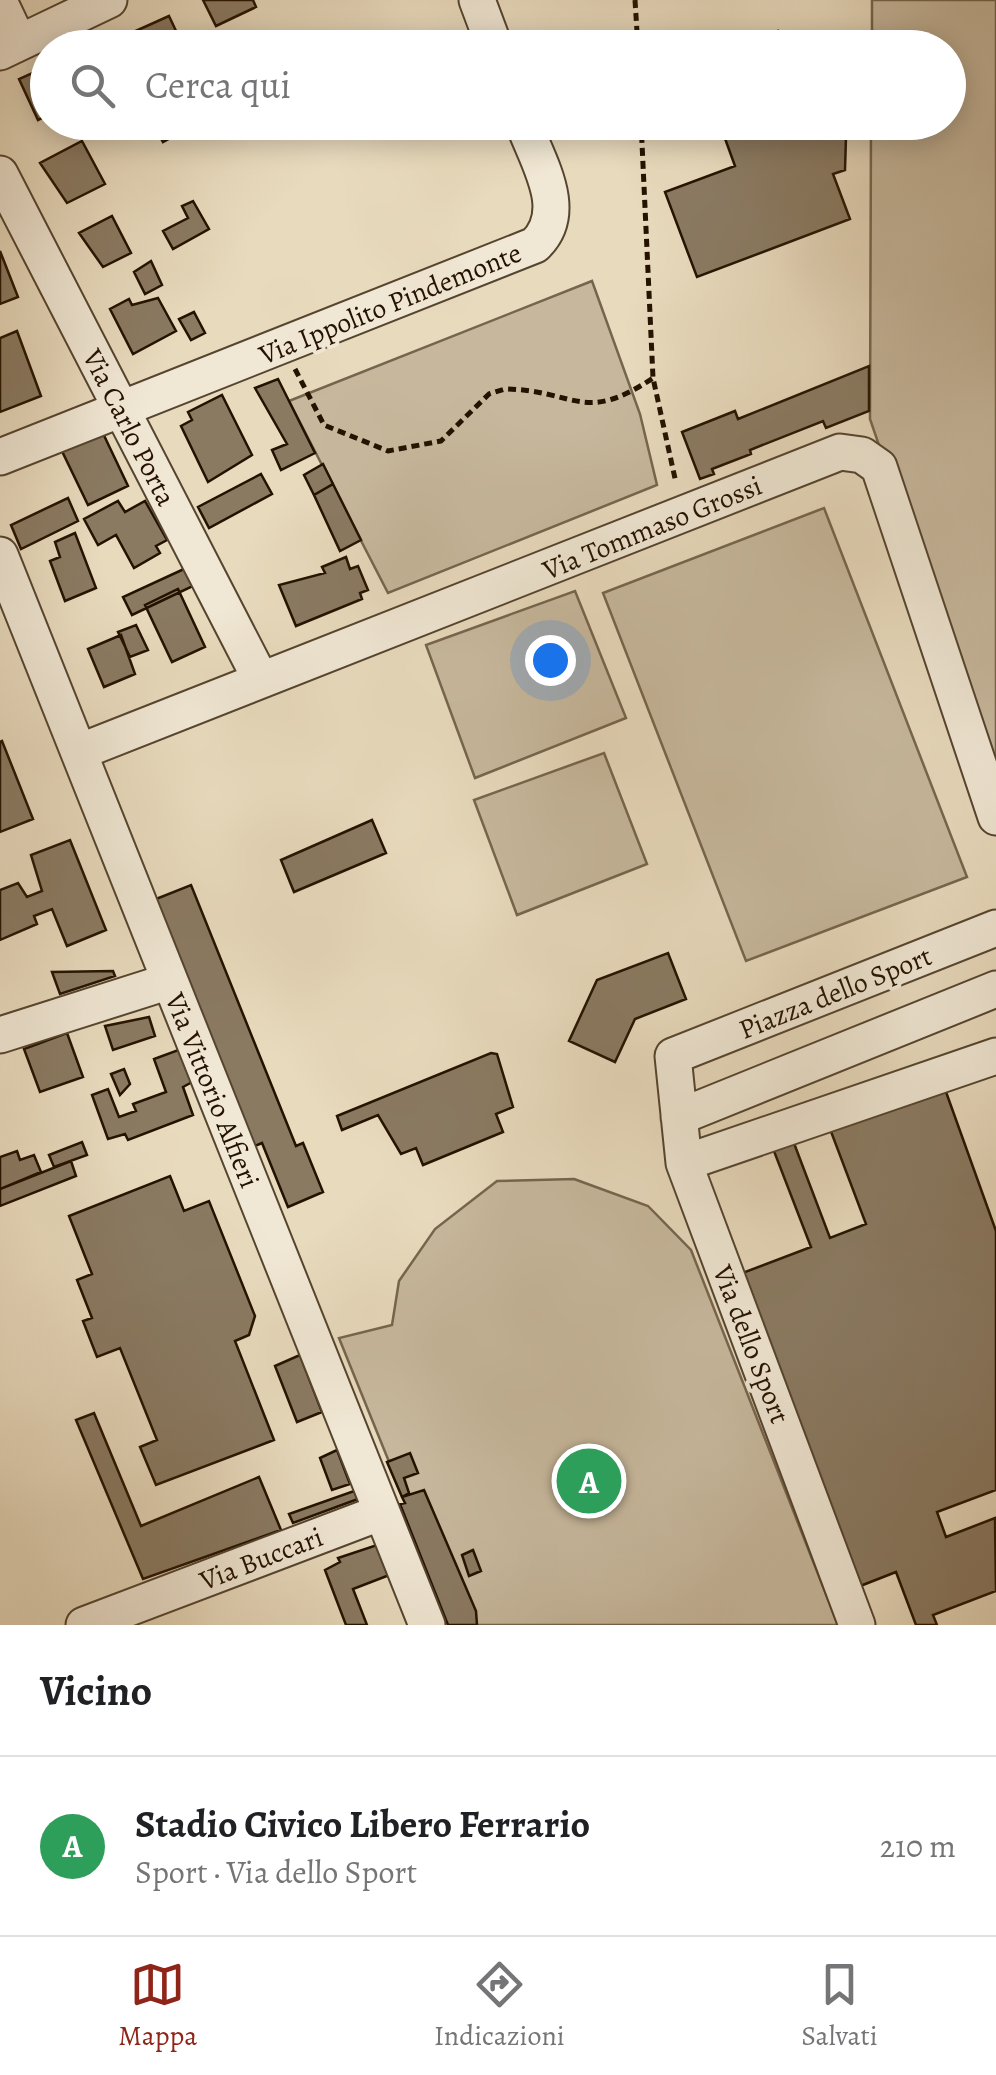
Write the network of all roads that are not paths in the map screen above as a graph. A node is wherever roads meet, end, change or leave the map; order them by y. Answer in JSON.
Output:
{"nodes":[{"id":1,"x":110,"y":0,"type":"edge"},
{"id":2,"x":478,"y":0,"type":"edge"},
{"id":3,"x":0,"y":3,"type":"edge"},
{"id":4,"x":48,"y":30,"type":"edge"},
{"id":5,"x":489,"y":30,"type":"edge"},
{"id":6,"x":10,"y":48,"type":"edge"},
{"id":7,"x":529,"y":140,"type":"edge"},
{"id":8,"x":0,"y":174,"type":"edge"},
{"id":9,"x":122,"y":411,"type":"junction"},
{"id":10,"x":0,"y":457,"type":"edge"},
{"id":11,"x":0,"y":556,"type":"edge"},
{"id":12,"x":261,"y":680,"type":"junction"},
{"id":13,"x":79,"y":752,"type":"junction"},
{"id":14,"x":996,"y":817,"type":"edge"},
{"id":15,"x":996,"y":928,"type":"edge"},
{"id":16,"x":170,"y":981,"type":"junction"},
{"id":17,"x":996,"y":989,"type":"edge"},
{"id":18,"x":0,"y":1035,"type":"edge"},
{"id":19,"x":673,"y":1056,"type":"joint"},
{"id":20,"x":996,"y":1056,"type":"edge"},
{"id":21,"x":680,"y":1117,"type":"junction"},
{"id":22,"x":684,"y":1164,"type":"junction"},
{"id":23,"x":382,"y":1512,"type":"junction"},
{"id":24,"x":84,"y":1625,"type":"edge"},
{"id":25,"x":427,"y":1625,"type":"edge"},
{"id":26,"x":858,"y":1625,"type":"edge"}],
"edges":[{"from":1,"to":4,"type":"street"},
{"from":2,"to":5,"type":"street"},
{"from":3,"to":6,"type":"street"},
{"from":7,"to":9,"type":"street","name":"Via Ippolito Pindemonte"},
{"from":8,"to":9,"type":"street","name":"Via Carlo Porta"},
{"from":9,"to":10,"type":"street","name":"Via Ippolito Pindemonte"},
{"from":9,"to":12,"type":"street","name":"Via Carlo Porta"},
{"from":11,"to":13,"type":"street","name":"Via Vittorio Alfieri"},
{"from":12,"to":13,"type":"street","name":"Via Tommaso Grossi"},
{"from":12,"to":14,"type":"street","name":"Via Tommaso Grossi"},
{"from":13,"to":16,"type":"street","name":"Via Vittorio Alfieri"},
{"from":15,"to":19,"type":"street","name":"Piazza dello Sport"},
{"from":16,"to":18,"type":"street"},
{"from":16,"to":23,"type":"street","name":"Via Vittorio Alfieri"},
{"from":17,"to":21,"type":"street","name":"Piazza dello Sport"},
{"from":19,"to":21,"type":"street","name":"Via dello Sport"},
{"from":20,"to":22,"type":"street"},
{"from":21,"to":22,"type":"street","name":"Via dello Sport"},
{"from":22,"to":26,"type":"street","name":"Via dello Sport"},
{"from":23,"to":24,"type":"street","name":"Via Buccari"},
{"from":23,"to":25,"type":"street","name":"Via Vittorio Alfieri"}]}
